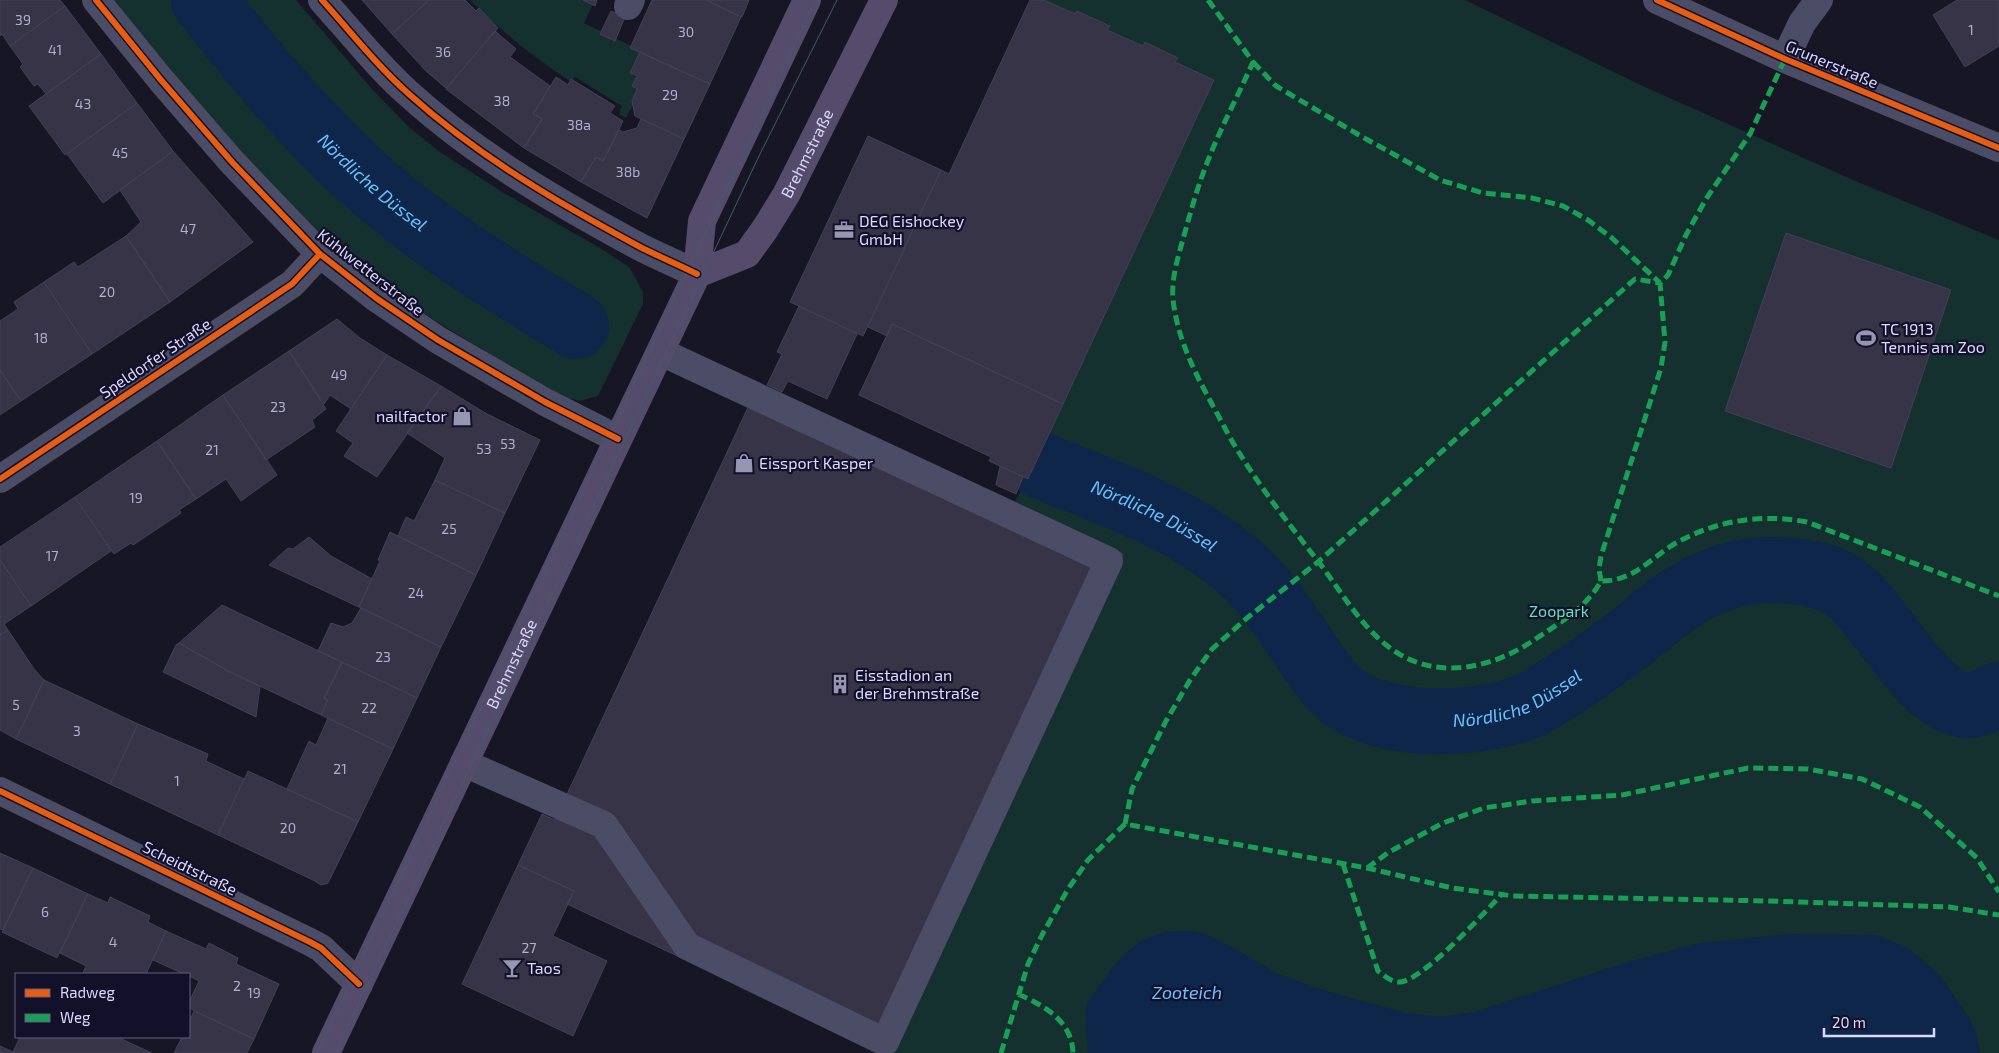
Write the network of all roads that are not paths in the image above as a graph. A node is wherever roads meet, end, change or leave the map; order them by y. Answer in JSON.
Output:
{"nodes":[{"id":1,"x":96,"y":0,"type":"edge"},
{"id":2,"x":322,"y":0,"type":"edge"},
{"id":3,"x":807,"y":0,"type":"edge"},
{"id":4,"x":884,"y":0,"type":"edge"},
{"id":5,"x":1657,"y":0,"type":"edge"},
{"id":6,"x":1819,"y":0,"type":"edge"},
{"id":7,"x":1785,"y":59,"type":"junction"},
{"id":8,"x":1999,"y":148,"type":"edge"},
{"id":9,"x":320,"y":254,"type":"junction"},
{"id":10,"x":697,"y":274,"type":"junction"},
{"id":11,"x":661,"y":352,"type":"junction"},
{"id":12,"x":618,"y":439,"type":"junction"},
{"id":13,"x":0,"y":478,"type":"edge"},
{"id":14,"x":464,"y":763,"type":"junction"},
{"id":15,"x":0,"y":791,"type":"edge"},
{"id":16,"x":359,"y":984,"type":"junction"},
{"id":17,"x":326,"y":1053,"type":"edge"}],
"edges":[{"from":1,"to":9,"type":"street","name":"Kühlwetterstraße"},
{"from":2,"to":10,"type":"street"},
{"from":3,"to":10,"type":"main road","name":"Brehmstraße"},
{"from":4,"to":10,"type":"main road","name":"Brehmstraße"},
{"from":5,"to":7,"type":"street","name":"Grunerstraße"},
{"from":6,"to":7,"type":"street"},
{"from":7,"to":8,"type":"street","name":"Grunerstraße"},
{"from":9,"to":12,"type":"street","name":"Kühlwetterstraße"},
{"from":9,"to":13,"type":"street","name":"Speldorfer Straße"},
{"from":10,"to":11,"type":"main road","name":"Brehmstraße"},
{"from":11,"to":12,"type":"main road","name":"Brehmstraße"},
{"from":11,"to":14,"type":"street"},
{"from":12,"to":14,"type":"main road","name":"Brehmstraße"},
{"from":14,"to":16,"type":"main road","name":"Brehmstraße"},
{"from":15,"to":16,"type":"street","name":"Scheidtstraße"},
{"from":16,"to":17,"type":"main road","name":"Brehmstraße"}]}
